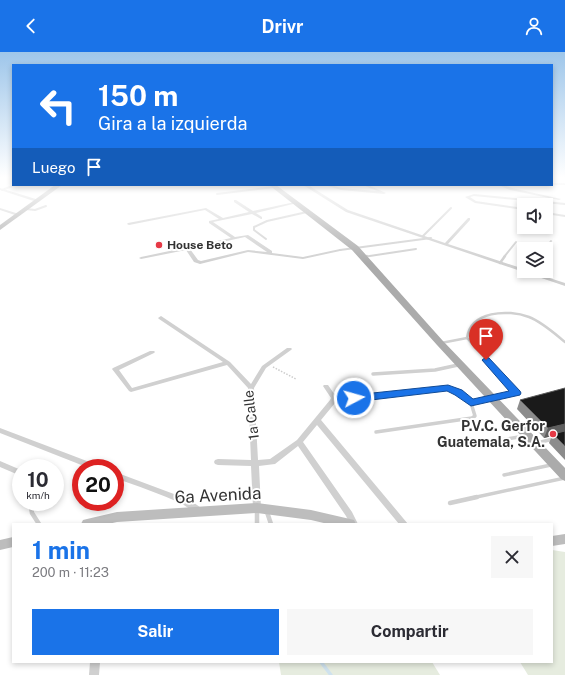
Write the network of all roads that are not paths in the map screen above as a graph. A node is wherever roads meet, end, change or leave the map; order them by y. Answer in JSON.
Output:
{"nodes":[{"id":1,"x":31,"y":206,"type":"edge"},
{"id":2,"x":46,"y":206,"type":"dead end"},
{"id":3,"x":243,"y":206,"type":"edge"},
{"id":4,"x":280,"y":206,"type":"edge"},
{"id":5,"x":299,"y":206,"type":"edge"},
{"id":6,"x":339,"y":206,"type":"edge"},
{"id":7,"x":504,"y":206,"type":"edge"},
{"id":8,"x":451,"y":208,"type":"dead end"},
{"id":9,"x":517,"y":208,"type":"edge"},
{"id":10,"x":0,"y":209,"type":"edge"},
{"id":11,"x":26,"y":210,"type":"junction"},
{"id":12,"x":252,"y":212,"type":"junction"},
{"id":13,"x":307,"y":212,"type":"junction"},
{"id":14,"x":553,"y":213,"type":"edge"},
{"id":15,"x":18,"y":215,"type":"junction"},
{"id":16,"x":565,"y":216,"type":"edge"},
{"id":17,"x":261,"y":218,"type":"dead end"},
{"id":18,"x":222,"y":219,"type":"junction"},
{"id":19,"x":469,"y":219,"type":"dead end"},
{"id":20,"x":129,"y":224,"type":"dead end"},
{"id":21,"x":0,"y":228,"type":"edge"},
{"id":22,"x":423,"y":236,"type":"junction"},
{"id":23,"x":235,"y":238,"type":"junction"},
{"id":24,"x":431,"y":238,"type":"junction"},
{"id":25,"x":266,"y":239,"type":"dead end"},
{"id":26,"x":516,"y":242,"type":"dead end"},
{"id":27,"x":446,"y":244,"type":"junction"},
{"id":28,"x":355,"y":248,"type":"junction"},
{"id":29,"x":188,"y":249,"type":"junction"},
{"id":30,"x":416,"y":249,"type":"dead end"},
{"id":31,"x":340,"y":250,"type":"joint"},
{"id":32,"x":272,"y":252,"type":"junction"},
{"id":33,"x":363,"y":257,"type":"junction"},
{"id":34,"x":140,"y":258,"type":"dead end"},
{"id":35,"x":500,"y":263,"type":"junction"},
{"id":36,"x":517,"y":268,"type":"edge"},
{"id":37,"x":546,"y":278,"type":"edge"},
{"id":38,"x":565,"y":285,"type":"edge"},
{"id":39,"x":160,"y":318,"type":"dead end"},
{"id":40,"x":467,"y":338,"type":"junction"},
{"id":41,"x":565,"y":342,"type":"edge"},
{"id":42,"x":440,"y":343,"type":"junction"},
{"id":43,"x":289,"y":349,"type":"dead end"},
{"id":44,"x":152,"y":352,"type":"dead end"},
{"id":45,"x":228,"y":363,"type":"junction"},
{"id":46,"x":460,"y":364,"type":"junction"},
{"id":47,"x":373,"y":374,"type":"dead end"},
{"id":48,"x":326,"y":386,"type":"dead end"},
{"id":49,"x":251,"y":388,"type":"junction"},
{"id":50,"x":354,"y":398,"type":"dead end"},
{"id":51,"x":492,"y":398,"type":"junction"},
{"id":52,"x":471,"y":403,"type":"junction"},
{"id":53,"x":318,"y":421,"type":"junction"},
{"id":54,"x":0,"y":430,"type":"edge"},
{"id":55,"x":376,"y":432,"type":"dead end"},
{"id":56,"x":528,"y":436,"type":"junction"},
{"id":57,"x":560,"y":438,"type":"edge"},
{"id":58,"x":299,"y":442,"type":"junction"},
{"id":59,"x":535,"y":443,"type":"junction"},
{"id":60,"x":471,"y":445,"type":"dead end"},
{"id":61,"x":75,"y":459,"type":"edge"},
{"id":62,"x":218,"y":462,"type":"dead end"},
{"id":63,"x":255,"y":463,"type":"junction"},
{"id":64,"x":0,"y":464,"type":"edge"},
{"id":65,"x":555,"y":464,"type":"junction"},
{"id":66,"x":12,"y":469,"type":"edge"},
{"id":67,"x":504,"y":475,"type":"dead end"},
{"id":68,"x":565,"y":477,"type":"edge"},
{"id":69,"x":124,"y":478,"type":"edge"},
{"id":70,"x":450,"y":503,"type":"dead end"},
{"id":71,"x":262,"y":508,"type":"junction"},
{"id":72,"x":32,"y":511,"type":"edge"},
{"id":73,"x":201,"y":513,"type":"junction"},
{"id":74,"x":116,"y":521,"type":"edge"},
{"id":75,"x":38,"y":523,"type":"edge"},
{"id":76,"x":97,"y":523,"type":"edge"},
{"id":77,"x":257,"y":523,"type":"edge"},
{"id":78,"x":270,"y":523,"type":"edge"},
{"id":79,"x":344,"y":523,"type":"edge"},
{"id":80,"x":354,"y":523,"type":"edge"},
{"id":81,"x":403,"y":523,"type":"edge"},
{"id":82,"x":565,"y":539,"type":"edge"},
{"id":83,"x":553,"y":541,"type":"edge"},
{"id":84,"x":12,"y":542,"type":"edge"},
{"id":85,"x":0,"y":545,"type":"edge"},
{"id":86,"x":96,"y":663,"type":"edge"},
{"id":87,"x":94,"y":675,"type":"edge"}],
"edges":[{"from":1,"to":11,"type":"main road"},
{"from":2,"to":11,"type":"lane"},
{"from":3,"to":12,"type":"street"},
{"from":4,"to":12,"type":"street"},
{"from":5,"to":13,"type":"main road"},
{"from":6,"to":22,"type":"street"},
{"from":7,"to":9,"type":"street"},
{"from":8,"to":22,"type":"lane"},
{"from":10,"to":15,"type":"street"},
{"from":11,"to":15,"type":"main road"},
{"from":12,"to":17,"type":"street"},
{"from":12,"to":18,"type":"street"},
{"from":13,"to":25,"type":"lane"},
{"from":13,"to":28,"type":"main road"},
{"from":14,"to":16,"type":"street"},
{"from":15,"to":21,"type":"main road"},
{"from":18,"to":20,"type":"street"},
{"from":18,"to":23,"type":"street"},
{"from":19,"to":27,"type":"street"},
{"from":22,"to":24,"type":"street"},
{"from":23,"to":29,"type":"street"},
{"from":23,"to":32,"type":"street"},
{"from":24,"to":27,"type":"street"},
{"from":24,"to":28,"type":"lane"},
{"from":26,"to":35,"type":"lane"},
{"from":27,"to":35,"type":"street"},
{"from":28,"to":31,"type":"lane"},
{"from":28,"to":33,"type":"main road"},
{"from":29,"to":32,"type":"street"},
{"from":29,"to":34,"type":"street"},
{"from":30,"to":33,"type":"lane"},
{"from":31,"to":32,"type":"street"},
{"from":33,"to":42,"type":"main road"},
{"from":35,"to":36,"type":"street"},
{"from":37,"to":38,"type":"street"},
{"from":39,"to":45,"type":"street","name":"1a Calle"},
{"from":40,"to":41,"type":"lane"},
{"from":40,"to":42,"type":"lane"},
{"from":40,"to":51,"type":"lane"},
{"from":42,"to":46,"type":"main road"},
{"from":43,"to":49,"type":"street"},
{"from":44,"to":45,"type":"street"},
{"from":45,"to":49,"type":"street","name":"1a Calle"},
{"from":46,"to":47,"type":"lane"},
{"from":46,"to":51,"type":"main road"},
{"from":48,"to":53,"type":"street"},
{"from":49,"to":63,"type":"street","name":"1a Calle"},
{"from":50,"to":52,"type":"lane"},
{"from":51,"to":52,"type":"lane"},
{"from":51,"to":56,"type":"main road"},
{"from":52,"to":55,"type":"lane"},
{"from":53,"to":58,"type":"street"},
{"from":53,"to":81,"type":"street"},
{"from":54,"to":61,"type":"street"},
{"from":56,"to":59,"type":"main road"},
{"from":56,"to":60,"type":"lane"},
{"from":57,"to":59,"type":"lane"},
{"from":58,"to":63,"type":"street"},
{"from":58,"to":80,"type":"street"},
{"from":59,"to":65,"type":"main road"},
{"from":62,"to":63,"type":"street"},
{"from":63,"to":71,"type":"street","name":"1a Calle"},
{"from":64,"to":66,"type":"street"},
{"from":65,"to":67,"type":"lane"},
{"from":65,"to":68,"type":"main road"},
{"from":68,"to":70,"type":"lane"},
{"from":69,"to":73,"type":"street"},
{"from":71,"to":73,"type":"street","name":"6a Avenida"},
{"from":71,"to":77,"type":"lane"},
{"from":71,"to":78,"type":"lane"},
{"from":71,"to":79,"type":"street","name":"6a Avenida"},
{"from":72,"to":75,"type":"lane"},
{"from":73,"to":74,"type":"street","name":"6a Avenida"},
{"from":74,"to":76,"type":"street","name":"6a Avenida"},
{"from":82,"to":83,"type":"street"},
{"from":84,"to":85,"type":"street"},
{"from":86,"to":87,"type":"street"}]}
